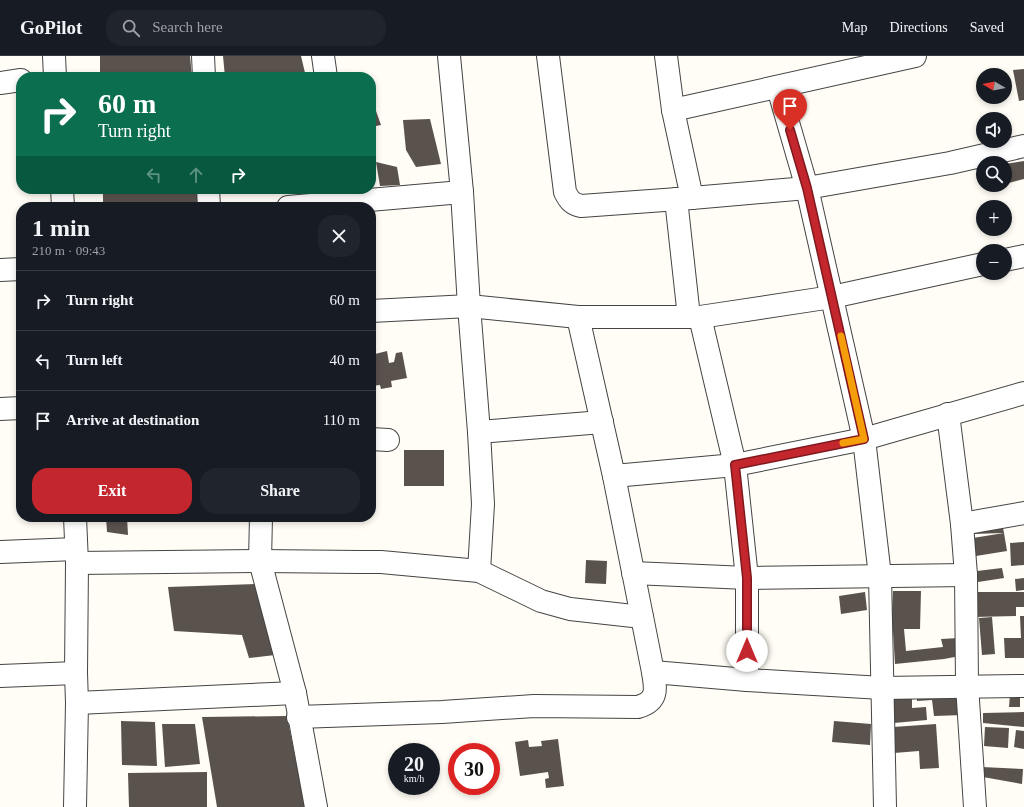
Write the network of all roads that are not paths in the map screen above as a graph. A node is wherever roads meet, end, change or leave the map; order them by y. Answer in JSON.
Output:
{"nodes":[{"id":1,"x":54,"y":56,"type":"edge"},
{"id":2,"x":203,"y":56,"type":"edge"},
{"id":3,"x":323,"y":56,"type":"edge"},
{"id":4,"x":449,"y":56,"type":"edge"},
{"id":5,"x":548,"y":56,"type":"edge"},
{"id":6,"x":666,"y":56,"type":"edge"},
{"id":7,"x":915,"y":56,"type":"edge"},
{"id":8,"x":54,"y":72,"type":"edge"},
{"id":9,"x":204,"y":72,"type":"edge"},
{"id":10,"x":325,"y":72,"type":"edge"},
{"id":11,"x":16,"y":81,"type":"edge"},
{"id":12,"x":0,"y":83,"type":"edge"},
{"id":13,"x":778,"y":88,"type":"junction"},
{"id":14,"x":673,"y":110,"type":"junction"},
{"id":15,"x":1024,"y":146,"type":"edge"},
{"id":16,"x":807,"y":188,"type":"junction"},
{"id":17,"x":462,"y":192,"type":"junction"},
{"id":18,"x":343,"y":195,"type":"edge"},
{"id":19,"x":684,"y":199,"type":"junction"},
{"id":20,"x":311,"y":202,"type":"edge"},
{"id":21,"x":1024,"y":256,"type":"edge"},
{"id":22,"x":1012,"y":259,"type":"edge"},
{"id":23,"x":976,"y":266,"type":"edge"},
{"id":24,"x":16,"y":269,"type":"edge"},
{"id":25,"x":0,"y":270,"type":"edge"},
{"id":26,"x":832,"y":297,"type":"junction"},
{"id":27,"x":469,"y":306,"type":"junction"},
{"id":28,"x":376,"y":311,"type":"edge"},
{"id":29,"x":578,"y":317,"type":"junction"},
{"id":30,"x":695,"y":317,"type":"junction"},
{"id":31,"x":1024,"y":392,"type":"edge"},
{"id":32,"x":0,"y":408,"type":"edge"},
{"id":33,"x":16,"y":408,"type":"edge"},
{"id":34,"x":948,"y":414,"type":"junction"},
{"id":35,"x":602,"y":422,"type":"junction"},
{"id":36,"x":479,"y":432,"type":"junction"},
{"id":37,"x":864,"y":439,"type":"junction"},
{"id":38,"x":735,"y":465,"type":"junction"},
{"id":39,"x":614,"y":476,"type":"junction"},
{"id":40,"x":1024,"y":514,"type":"edge"},
{"id":41,"x":75,"y":522,"type":"edge"},
{"id":42,"x":261,"y":522,"type":"edge"},
{"id":43,"x":962,"y":524,"type":"junction"},
{"id":44,"x":0,"y":552,"type":"edge"},
{"id":45,"x":77,"y":556,"type":"junction"},
{"id":46,"x":260,"y":561,"type":"junction"},
{"id":47,"x":479,"y":571,"type":"junction"},
{"id":48,"x":633,"y":573,"type":"junction"},
{"id":49,"x":966,"y":575,"type":"junction"},
{"id":50,"x":880,"y":576,"type":"junction"},
{"id":51,"x":747,"y":578,"type":"junction"},
{"id":52,"x":642,"y":618,"type":"junction"},
{"id":53,"x":653,"y":672,"type":"junction"},
{"id":54,"x":76,"y":673,"type":"junction"},
{"id":55,"x":0,"y":676,"type":"edge"},
{"id":56,"x":747,"y":680,"type":"junction"},
{"id":57,"x":968,"y":685,"type":"junction"},
{"id":58,"x":1024,"y":686,"type":"edge"},
{"id":59,"x":882,"y":688,"type":"junction"},
{"id":60,"x":295,"y":693,"type":"junction"},
{"id":61,"x":78,"y":703,"type":"junction"},
{"id":62,"x":298,"y":718,"type":"junction"},
{"id":63,"x":75,"y":807,"type":"edge"},
{"id":64,"x":316,"y":807,"type":"edge"},
{"id":65,"x":885,"y":807,"type":"edge"},
{"id":66,"x":975,"y":807,"type":"edge"}],
"edges":[{"from":1,"to":8,"type":"street"},
{"from":2,"to":9,"type":"street"},
{"from":3,"to":10,"type":"street"},
{"from":4,"to":17,"type":"street"},
{"from":5,"to":19,"type":"street"},
{"from":6,"to":14,"type":"street"},
{"from":7,"to":13,"type":"street"},
{"from":11,"to":12,"type":"street"},
{"from":13,"to":14,"type":"street"},
{"from":13,"to":16,"type":"street"},
{"from":14,"to":19,"type":"street"},
{"from":15,"to":16,"type":"street"},
{"from":16,"to":19,"type":"street"},
{"from":16,"to":26,"type":"street"},
{"from":17,"to":18,"type":"street"},
{"from":17,"to":27,"type":"street"},
{"from":18,"to":20,"type":"street"},
{"from":19,"to":30,"type":"street"},
{"from":21,"to":22,"type":"street"},
{"from":23,"to":26,"type":"street"},
{"from":24,"to":25,"type":"street"},
{"from":26,"to":30,"type":"street"},
{"from":26,"to":37,"type":"street"},
{"from":27,"to":28,"type":"street"},
{"from":27,"to":29,"type":"street"},
{"from":27,"to":36,"type":"street"},
{"from":29,"to":30,"type":"street"},
{"from":29,"to":35,"type":"street"},
{"from":30,"to":38,"type":"street"},
{"from":31,"to":34,"type":"street"},
{"from":32,"to":33,"type":"street"},
{"from":34,"to":37,"type":"street"},
{"from":34,"to":43,"type":"street"},
{"from":35,"to":36,"type":"street"},
{"from":35,"to":39,"type":"street"},
{"from":36,"to":47,"type":"street"},
{"from":37,"to":38,"type":"street"},
{"from":37,"to":50,"type":"street"},
{"from":38,"to":39,"type":"street"},
{"from":38,"to":51,"type":"street"},
{"from":39,"to":48,"type":"street"},
{"from":40,"to":43,"type":"street"},
{"from":41,"to":45,"type":"street"},
{"from":42,"to":46,"type":"street"},
{"from":43,"to":49,"type":"street"},
{"from":44,"to":45,"type":"street"},
{"from":45,"to":46,"type":"street"},
{"from":45,"to":54,"type":"street"},
{"from":46,"to":47,"type":"street"},
{"from":46,"to":60,"type":"street"},
{"from":47,"to":52,"type":"street"},
{"from":48,"to":51,"type":"street"},
{"from":48,"to":52,"type":"street"},
{"from":49,"to":50,"type":"street"},
{"from":49,"to":57,"type":"street"},
{"from":50,"to":51,"type":"street"},
{"from":50,"to":59,"type":"street"},
{"from":51,"to":56,"type":"street"},
{"from":52,"to":53,"type":"street"},
{"from":53,"to":56,"type":"street"},
{"from":53,"to":62,"type":"street"},
{"from":54,"to":55,"type":"street"},
{"from":54,"to":61,"type":"street"},
{"from":56,"to":59,"type":"street"},
{"from":57,"to":58,"type":"street"},
{"from":57,"to":59,"type":"street"},
{"from":57,"to":66,"type":"street"},
{"from":59,"to":65,"type":"street"},
{"from":60,"to":61,"type":"street"},
{"from":60,"to":62,"type":"street"},
{"from":61,"to":63,"type":"street"},
{"from":62,"to":64,"type":"street"}]}
